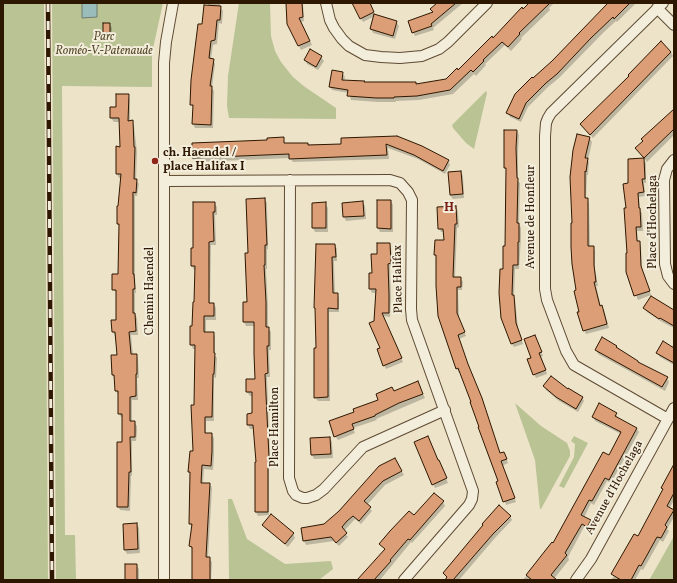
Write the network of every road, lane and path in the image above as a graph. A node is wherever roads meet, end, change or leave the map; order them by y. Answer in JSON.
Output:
{"nodes":[{"id":1,"x":173,"y":3,"type":"edge"},
{"id":2,"x":326,"y":3,"type":"edge"},
{"id":3,"x":487,"y":3,"type":"edge"},
{"id":4,"x":660,"y":6,"type":"edge"},
{"id":5,"x":674,"y":25,"type":"edge"},
{"id":6,"x":674,"y":160,"type":"edge"},
{"id":7,"x":290,"y":180,"type":"junction"},
{"id":8,"x":164,"y":181,"type":"junction"},
{"id":9,"x":674,"y":284,"type":"edge"},
{"id":10,"x":674,"y":408,"type":"edge"},
{"id":11,"x":445,"y":410,"type":"junction"},
{"id":12,"x":668,"y":418,"type":"junction"},
{"id":13,"x":164,"y":580,"type":"edge"},
{"id":14,"x":404,"y":580,"type":"edge"},
{"id":15,"x":576,"y":580,"type":"edge"}],
"edges":[{"from":1,"to":8,"type":"street","name":"Chemin Haendel"},
{"from":2,"to":3,"type":"street"},
{"from":4,"to":5,"type":"street"},
{"from":4,"to":12,"type":"street","name":"Avenue de Honfleur"},
{"from":6,"to":9,"type":"street","name":"Place d'Hochelaga"},
{"from":7,"to":8,"type":"street","name":"Place Halifax"},
{"from":7,"to":11,"type":"street","name":"Place Halifax"},
{"from":7,"to":11,"type":"street","name":"Place Hamilton"},
{"from":8,"to":13,"type":"street","name":"Chemin Haendel"},
{"from":10,"to":12,"type":"street","name":"Avenue d'Hochelaga"},
{"from":11,"to":14,"type":"street","name":"Place Halifax"},
{"from":12,"to":15,"type":"street","name":"Avenue d'Hochelaga"}]}
